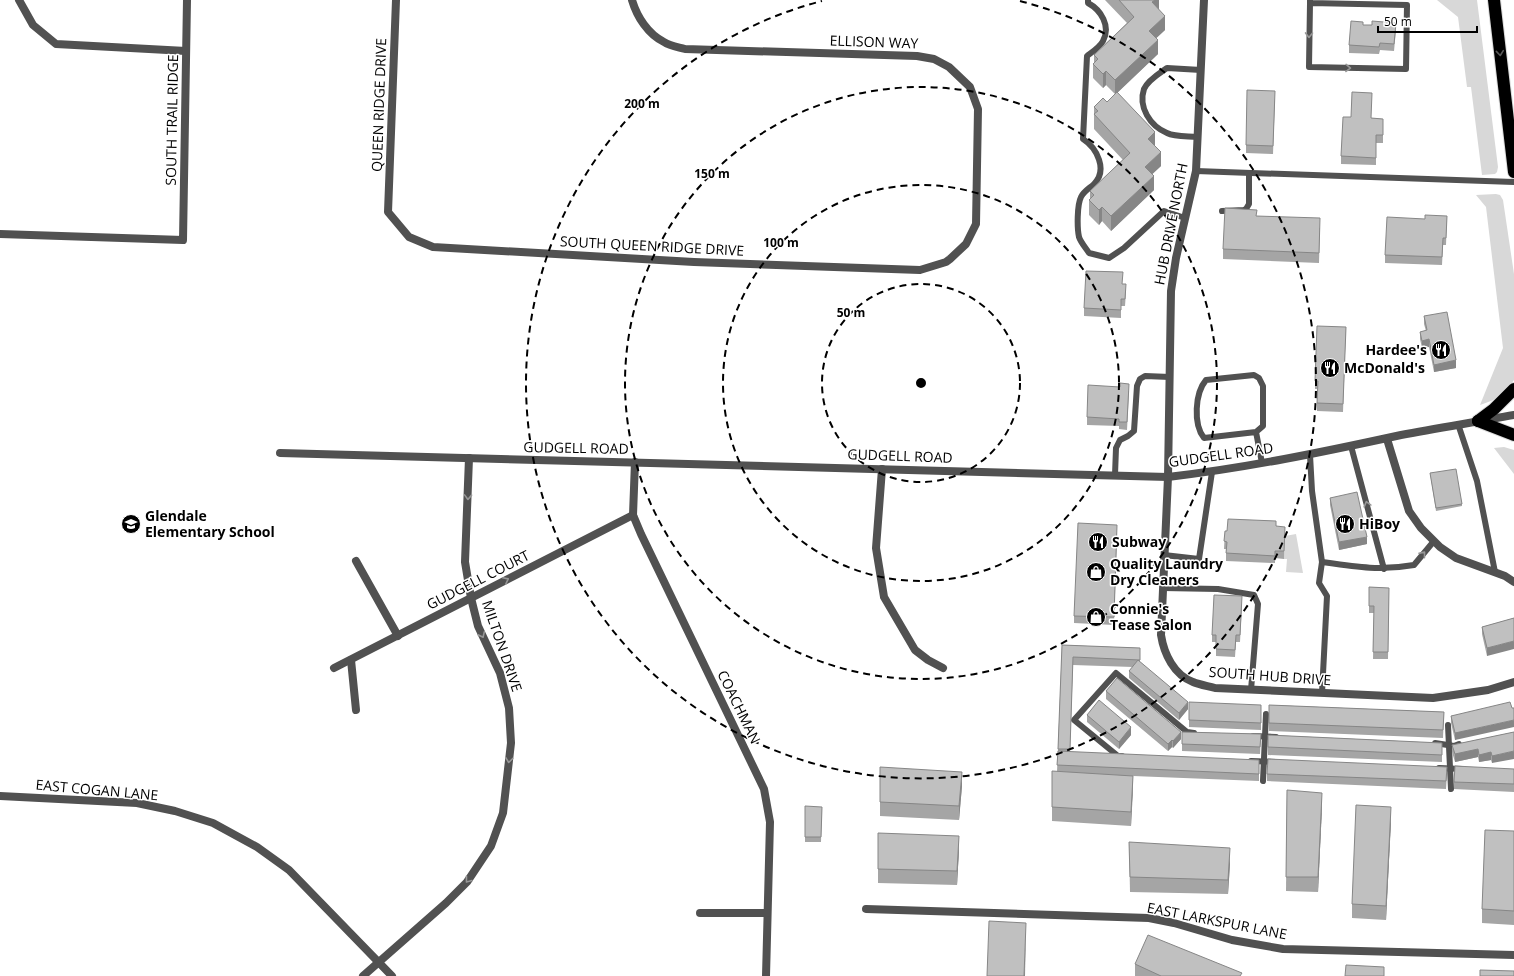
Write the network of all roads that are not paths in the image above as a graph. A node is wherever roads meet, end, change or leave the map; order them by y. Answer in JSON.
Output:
{"nodes":[{"id":1,"x":19,"y":0,"type":"edge"},
{"id":2,"x":187,"y":0,"type":"edge"},
{"id":3,"x":396,"y":0,"type":"edge"},
{"id":4,"x":632,"y":0,"type":"edge"},
{"id":5,"x":1088,"y":0,"type":"edge"},
{"id":6,"x":1204,"y":0,"type":"edge"},
{"id":7,"x":1494,"y":0,"type":"edge"},
{"id":8,"x":1310,"y":2,"type":"edge"},
{"id":9,"x":1387,"y":2,"type":"edge"},
{"id":10,"x":186,"y":51,"type":"junction"},
{"id":11,"x":1201,"y":70,"type":"junction"},
{"id":12,"x":1198,"y":137,"type":"junction"},
{"id":13,"x":1196,"y":171,"type":"junction"},
{"id":14,"x":1514,"y":172,"type":"edge"},
{"id":15,"x":1249,"y":173,"type":"junction"},
{"id":16,"x":1514,"y":182,"type":"edge"},
{"id":17,"x":1222,"y":211,"type":"dead end"},
{"id":18,"x":388,"y":212,"type":"joint"},
{"id":19,"x":1185,"y":218,"type":"junction"},
{"id":20,"x":0,"y":234,"type":"edge"},
{"id":21,"x":950,"y":259,"type":"joint"},
{"id":22,"x":1170,"y":377,"type":"junction"},
{"id":23,"x":1514,"y":389,"type":"edge"},
{"id":24,"x":1514,"y":415,"type":"edge"},
{"id":25,"x":1478,"y":421,"type":"junction"},
{"id":26,"x":1458,"y":424,"type":"junction"},
{"id":27,"x":1256,"y":432,"type":"junction"},
{"id":28,"x":1514,"y":435,"type":"edge"},
{"id":29,"x":1387,"y":439,"type":"junction"},
{"id":30,"x":1351,"y":446,"type":"junction"},
{"id":31,"x":280,"y":453,"type":"dead end"},
{"id":32,"x":1310,"y":455,"type":"junction"},
{"id":33,"x":469,"y":458,"type":"junction"},
{"id":34,"x":635,"y":462,"type":"junction"},
{"id":35,"x":1262,"y":463,"type":"junction"},
{"id":36,"x":882,"y":469,"type":"junction"},
{"id":37,"x":1212,"y":472,"type":"junction"},
{"id":38,"x":1115,"y":475,"type":"junction"},
{"id":39,"x":1168,"y":477,"type":"junction"},
{"id":40,"x":633,"y":515,"type":"junction"},
{"id":41,"x":1434,"y":541,"type":"junction"},
{"id":42,"x":1164,"y":555,"type":"junction"},
{"id":43,"x":356,"y":562,"type":"dead end"},
{"id":44,"x":1322,"y":562,"type":"junction"},
{"id":45,"x":1384,"y":569,"type":"junction"},
{"id":46,"x":1495,"y":572,"type":"junction"},
{"id":47,"x":1514,"y":582,"type":"edge"},
{"id":48,"x":1163,"y":588,"type":"junction"},
{"id":49,"x":471,"y":598,"type":"junction"},
{"id":50,"x":398,"y":636,"type":"junction"},
{"id":51,"x":350,"y":660,"type":"junction"},
{"id":52,"x":334,"y":668,"type":"dead end"},
{"id":53,"x":943,"y":668,"type":"dead end"},
{"id":54,"x":1514,"y":682,"type":"edge"},
{"id":55,"x":1251,"y":690,"type":"junction"},
{"id":56,"x":1322,"y":693,"type":"junction"},
{"id":57,"x":356,"y":710,"type":"dead end"},
{"id":58,"x":1266,"y":714,"type":"dead end"},
{"id":59,"x":1448,"y":726,"type":"dead end"},
{"id":60,"x":1202,"y":733,"type":"edge"},
{"id":61,"x":1249,"y":736,"type":"edge"},
{"id":62,"x":1264,"y":736,"type":"junction"},
{"id":63,"x":1280,"y":737,"type":"edge"},
{"id":64,"x":1428,"y":743,"type":"edge"},
{"id":65,"x":1469,"y":743,"type":"edge"},
{"id":66,"x":1449,"y":745,"type":"junction"},
{"id":67,"x":1126,"y":756,"type":"edge"},
{"id":68,"x":1248,"y":761,"type":"edge"},
{"id":69,"x":1263,"y":761,"type":"junction"},
{"id":70,"x":1286,"y":762,"type":"edge"},
{"id":71,"x":1435,"y":768,"type":"edge"},
{"id":72,"x":1451,"y":768,"type":"junction"},
{"id":73,"x":1467,"y":769,"type":"edge"},
{"id":74,"x":1263,"y":780,"type":"dead end"},
{"id":75,"x":1451,"y":789,"type":"dead end"},
{"id":76,"x":0,"y":796,"type":"edge"},
{"id":77,"x":866,"y":909,"type":"dead end"},
{"id":78,"x":700,"y":912,"type":"dead end"},
{"id":79,"x":767,"y":912,"type":"junction"},
{"id":80,"x":1514,"y":955,"type":"edge"},
{"id":81,"x":379,"y":962,"type":"junction"},
{"id":82,"x":363,"y":976,"type":"edge"},
{"id":83,"x":392,"y":976,"type":"edge"},
{"id":84,"x":766,"y":976,"type":"edge"}],
"edges":[{"from":1,"to":10,"type":"street"},
{"from":2,"to":10,"type":"street","name":"SOUTH TRAIL RIDGE"},
{"from":3,"to":18,"type":"street","name":"QUEEN RIDGE DRIVE"},
{"from":4,"to":21,"type":"street","name":"ELLISON WAY"},
{"from":5,"to":19,"type":"lane"},
{"from":6,"to":11,"type":"street","name":"HUB DRIVE NORTH"},
{"from":7,"to":14,"type":"highway","one_way":true},
{"from":8,"to":9,"type":"lane"},
{"from":8,"to":9,"type":"lane","one_way":true},
{"from":10,"to":20,"type":"street","name":"SOUTH TRAIL RIDGE"},
{"from":11,"to":12,"type":"street","name":"HUB DRIVE NORTH"},
{"from":11,"to":12,"type":"lane"},
{"from":12,"to":13,"type":"street","name":"HUB DRIVE NORTH"},
{"from":13,"to":15,"type":"lane"},
{"from":13,"to":19,"type":"street","name":"HUB DRIVE NORTH"},
{"from":15,"to":16,"type":"lane"},
{"from":15,"to":17,"type":"lane"},
{"from":18,"to":21,"type":"street","name":"SOUTH QUEEN RIDGE DRIVE"},
{"from":19,"to":22,"type":"street","name":"HUB DRIVE NORTH"},
{"from":22,"to":38,"type":"lane"},
{"from":22,"to":39,"type":"street","name":"HUB DRIVE NORTH"},
{"from":23,"to":25,"type":"highway"},
{"from":24,"to":25,"type":"street","name":"GUDGELL ROAD"},
{"from":25,"to":26,"type":"street","name":"GUDGELL ROAD"},
{"from":25,"to":28,"type":"highway"},
{"from":26,"to":29,"type":"street","name":"GUDGELL ROAD"},
{"from":26,"to":46,"type":"lane"},
{"from":27,"to":27,"type":"lane"},
{"from":27,"to":35,"type":"lane"},
{"from":29,"to":30,"type":"street","name":"GUDGELL ROAD"},
{"from":29,"to":41,"type":"street"},
{"from":30,"to":32,"type":"street","name":"GUDGELL ROAD"},
{"from":45,"to":30,"type":"lane","one_way":true},
{"from":31,"to":33,"type":"street","name":"GUDGELL ROAD"},
{"from":32,"to":35,"type":"street","name":"GUDGELL ROAD"},
{"from":32,"to":44,"type":"lane"},
{"from":33,"to":34,"type":"street","name":"GUDGELL ROAD"},
{"from":33,"to":49,"type":"street","name":"MILTON DRIVE","one_way":true},
{"from":34,"to":36,"type":"street","name":"GUDGELL ROAD"},
{"from":34,"to":40,"type":"street","name":"COACHMAN"},
{"from":35,"to":37,"type":"street","name":"GUDGELL ROAD"},
{"from":36,"to":38,"type":"street","name":"GUDGELL ROAD"},
{"from":36,"to":53,"type":"street"},
{"from":37,"to":39,"type":"street","name":"GUDGELL ROAD"},
{"from":37,"to":42,"type":"lane"},
{"from":38,"to":39,"type":"street","name":"GUDGELL ROAD"},
{"from":39,"to":42,"type":"street","name":"SOUTH HUB DRIVE"},
{"from":49,"to":40,"type":"street","name":"GUDGELL COURT","one_way":true},
{"from":40,"to":79,"type":"street","name":"COACHMAN"},
{"from":45,"to":41,"type":"lane","one_way":true},
{"from":41,"to":46,"type":"street"},
{"from":42,"to":48,"type":"street","name":"SOUTH HUB DRIVE"},
{"from":43,"to":50,"type":"street"},
{"from":44,"to":45,"type":"lane"},
{"from":44,"to":56,"type":"lane"},
{"from":46,"to":47,"type":"street"},
{"from":48,"to":55,"type":"street","name":"SOUTH HUB DRIVE"},
{"from":48,"to":55,"type":"lane"},
{"from":49,"to":50,"type":"street","name":"GUDGELL COURT"},
{"from":49,"to":81,"type":"street","name":"MILTON DRIVE","one_way":true},
{"from":50,"to":51,"type":"street","name":"GUDGELL COURT"},
{"from":51,"to":52,"type":"street","name":"GUDGELL COURT"},
{"from":51,"to":57,"type":"street"},
{"from":54,"to":56,"type":"street","name":"SOUTH HUB DRIVE"},
{"from":55,"to":56,"type":"street","name":"SOUTH HUB DRIVE"},
{"from":58,"to":62,"type":"lane"},
{"from":59,"to":66,"type":"lane"},
{"from":60,"to":67,"type":"lane"},
{"from":61,"to":62,"type":"lane"},
{"from":62,"to":63,"type":"lane"},
{"from":62,"to":69,"type":"lane"},
{"from":64,"to":66,"type":"lane"},
{"from":65,"to":66,"type":"lane"},
{"from":66,"to":72,"type":"lane"},
{"from":68,"to":69,"type":"lane"},
{"from":69,"to":70,"type":"lane"},
{"from":69,"to":74,"type":"lane"},
{"from":71,"to":72,"type":"lane"},
{"from":72,"to":73,"type":"lane"},
{"from":72,"to":75,"type":"lane"},
{"from":76,"to":81,"type":"street","name":"EAST COGAN LANE"},
{"from":77,"to":80,"type":"street","name":"EAST LARKSPUR LANE"},
{"from":78,"to":79,"type":"street"},
{"from":79,"to":84,"type":"street","name":"COACHMAN"},
{"from":81,"to":82,"type":"street","name":"MILTON DRIVE"},
{"from":81,"to":83,"type":"street","name":"EAST COGAN LANE"}]}
